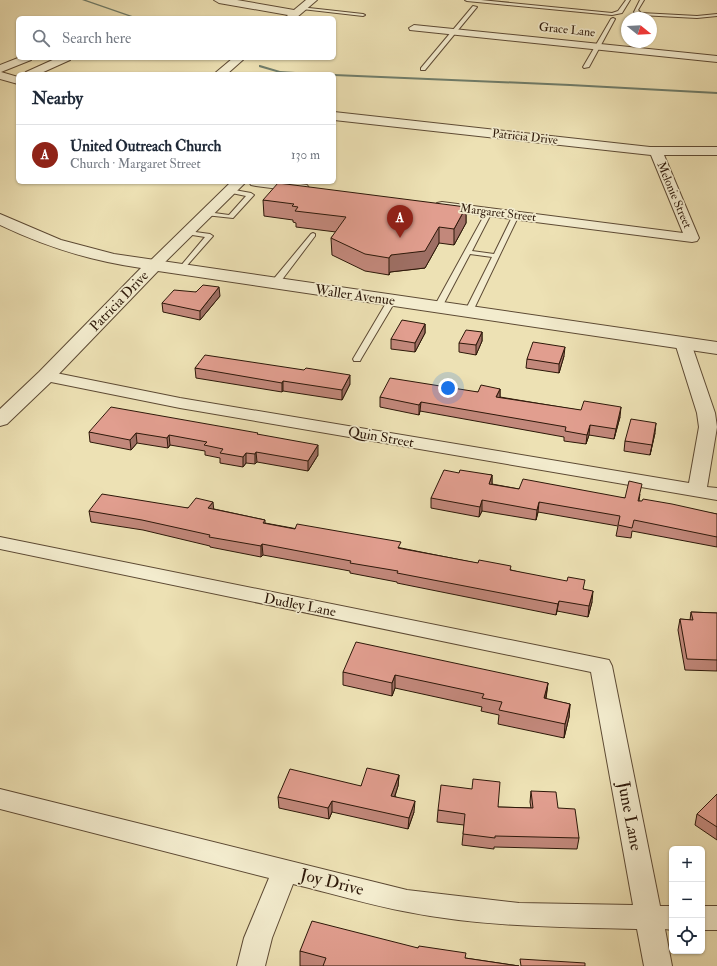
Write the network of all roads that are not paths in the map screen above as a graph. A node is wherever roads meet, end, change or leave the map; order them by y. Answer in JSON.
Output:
{"nodes":[{"id":1,"x":219,"y":0,"type":"edge"},
{"id":2,"x":312,"y":0,"type":"edge"},
{"id":3,"x":467,"y":0,"type":"edge"},
{"id":4,"x":628,"y":0,"type":"edge"},
{"id":5,"x":642,"y":0,"type":"edge"},
{"id":6,"x":475,"y":7,"type":"dead end"},
{"id":7,"x":296,"y":13,"type":"edge"},
{"id":8,"x":363,"y":15,"type":"dead end"},
{"id":9,"x":717,"y":15,"type":"edge"},
{"id":10,"x":613,"y":19,"type":"dead end"},
{"id":11,"x":414,"y":28,"type":"dead end"},
{"id":12,"x":454,"y":32,"type":"junction"},
{"id":13,"x":598,"y":46,"type":"junction"},
{"id":14,"x":717,"y":59,"type":"edge"},
{"id":15,"x":22,"y":60,"type":"edge"},
{"id":16,"x":62,"y":60,"type":"edge"},
{"id":17,"x":238,"y":60,"type":"edge"},
{"id":18,"x":586,"y":67,"type":"dead end"},
{"id":19,"x":422,"y":69,"type":"dead end"},
{"id":20,"x":0,"y":70,"type":"edge"},
{"id":21,"x":34,"y":72,"type":"edge"},
{"id":22,"x":222,"y":72,"type":"edge"},
{"id":23,"x":0,"y":75,"type":"edge"},
{"id":24,"x":16,"y":80,"type":"edge"},
{"id":25,"x":336,"y":116,"type":"edge"},
{"id":26,"x":717,"y":151,"type":"edge"},
{"id":27,"x":656,"y":152,"type":"junction"},
{"id":28,"x":272,"y":184,"type":"edge"},
{"id":29,"x":234,"y":187,"type":"edge"},
{"id":30,"x":318,"y":190,"type":"edge"},
{"id":31,"x":427,"y":204,"type":"edge"},
{"id":32,"x":489,"y":212,"type":"junction"},
{"id":33,"x":207,"y":214,"type":"junction"},
{"id":34,"x":516,"y":215,"type":"junction"},
{"id":35,"x":0,"y":219,"type":"edge"},
{"id":36,"x":188,"y":233,"type":"junction"},
{"id":37,"x":313,"y":235,"type":"dead end"},
{"id":38,"x":692,"y":238,"type":"joint"},
{"id":39,"x":467,"y":252,"type":"junction"},
{"id":40,"x":496,"y":256,"type":"junction"},
{"id":41,"x":154,"y":265,"type":"junction"},
{"id":42,"x":181,"y":269,"type":"junction"},
{"id":43,"x":275,"y":283,"type":"junction"},
{"id":44,"x":392,"y":300,"type":"junction"},
{"id":45,"x":438,"y":307,"type":"junction"},
{"id":46,"x":469,"y":312,"type":"junction"},
{"id":47,"x":683,"y":343,"type":"junction"},
{"id":48,"x":717,"y":348,"type":"edge"},
{"id":49,"x":357,"y":359,"type":"dead end"},
{"id":50,"x":46,"y":376,"type":"junction"},
{"id":51,"x":0,"y":420,"type":"edge"},
{"id":52,"x":697,"y":491,"type":"junction"},
{"id":53,"x":717,"y":494,"type":"edge"},
{"id":54,"x":0,"y":543,"type":"edge"},
{"id":55,"x":601,"y":666,"type":"joint"},
{"id":56,"x":0,"y":799,"type":"edge"},
{"id":57,"x":285,"y":871,"type":"junction"},
{"id":58,"x":661,"y":918,"type":"edge"},
{"id":59,"x":705,"y":918,"type":"edge"},
{"id":60,"x":717,"y":918,"type":"edge"},
{"id":61,"x":251,"y":966,"type":"edge"},
{"id":62,"x":658,"y":966,"type":"edge"}],
"edges":[{"from":1,"to":7,"type":"street"},
{"from":2,"to":7,"type":"street"},
{"from":3,"to":4,"type":"lane"},
{"from":5,"to":9,"type":"lane"},
{"from":6,"to":12,"type":"lane"},
{"from":7,"to":8,"type":"lane"},
{"from":10,"to":13,"type":"lane"},
{"from":11,"to":12,"type":"street","name":"Grace Lane"},
{"from":12,"to":13,"type":"street","name":"Grace Lane"},
{"from":12,"to":19,"type":"lane"},
{"from":13,"to":14,"type":"street","name":"Grace Lane"},
{"from":13,"to":18,"type":"lane"},
{"from":15,"to":20,"type":"street"},
{"from":16,"to":21,"type":"street"},
{"from":17,"to":22,"type":"street"},
{"from":23,"to":24,"type":"street"},
{"from":25,"to":27,"type":"street","name":"Patricia Drive"},
{"from":26,"to":27,"type":"street","name":"Patricia Drive"},
{"from":27,"to":38,"type":"street","name":"Melonie Street"},
{"from":28,"to":30,"type":"street"},
{"from":29,"to":33,"type":"street","name":"Patricia Drive"},
{"from":29,"to":33,"type":"lane"},
{"from":31,"to":32,"type":"street","name":"Margaret Street"},
{"from":32,"to":34,"type":"street","name":"Margaret Street"},
{"from":32,"to":39,"type":"lane"},
{"from":33,"to":36,"type":"street","name":"Patricia Drive"},
{"from":34,"to":38,"type":"street","name":"Margaret Street"},
{"from":34,"to":40,"type":"lane"},
{"from":35,"to":41,"type":"street","name":"Waller Avenue"},
{"from":36,"to":41,"type":"street","name":"Patricia Drive"},
{"from":36,"to":42,"type":"lane"},
{"from":37,"to":43,"type":"lane"},
{"from":39,"to":40,"type":"lane"},
{"from":39,"to":45,"type":"lane"},
{"from":40,"to":46,"type":"lane"},
{"from":41,"to":42,"type":"street","name":"Waller Avenue"},
{"from":41,"to":50,"type":"street","name":"Patricia Drive"},
{"from":42,"to":43,"type":"street","name":"Waller Avenue"},
{"from":43,"to":44,"type":"street","name":"Waller Avenue"},
{"from":44,"to":45,"type":"street","name":"Waller Avenue"},
{"from":44,"to":49,"type":"lane"},
{"from":45,"to":46,"type":"street","name":"Waller Avenue"},
{"from":46,"to":47,"type":"street","name":"Waller Avenue"},
{"from":47,"to":48,"type":"street","name":"Waller Avenue"},
{"from":47,"to":52,"type":"street"},
{"from":50,"to":51,"type":"street","name":"Patricia Drive"},
{"from":50,"to":52,"type":"street","name":"Quin Street"},
{"from":52,"to":53,"type":"street","name":"Quin Street"},
{"from":54,"to":55,"type":"street","name":"Dudley Lane"},
{"from":55,"to":58,"type":"street","name":"June Lane"},
{"from":56,"to":57,"type":"street","name":"Joy Drive"},
{"from":57,"to":58,"type":"street","name":"Joy Drive"},
{"from":57,"to":61,"type":"street"},
{"from":58,"to":62,"type":"street","name":"June Lane"},
{"from":59,"to":60,"type":"street"}]}
